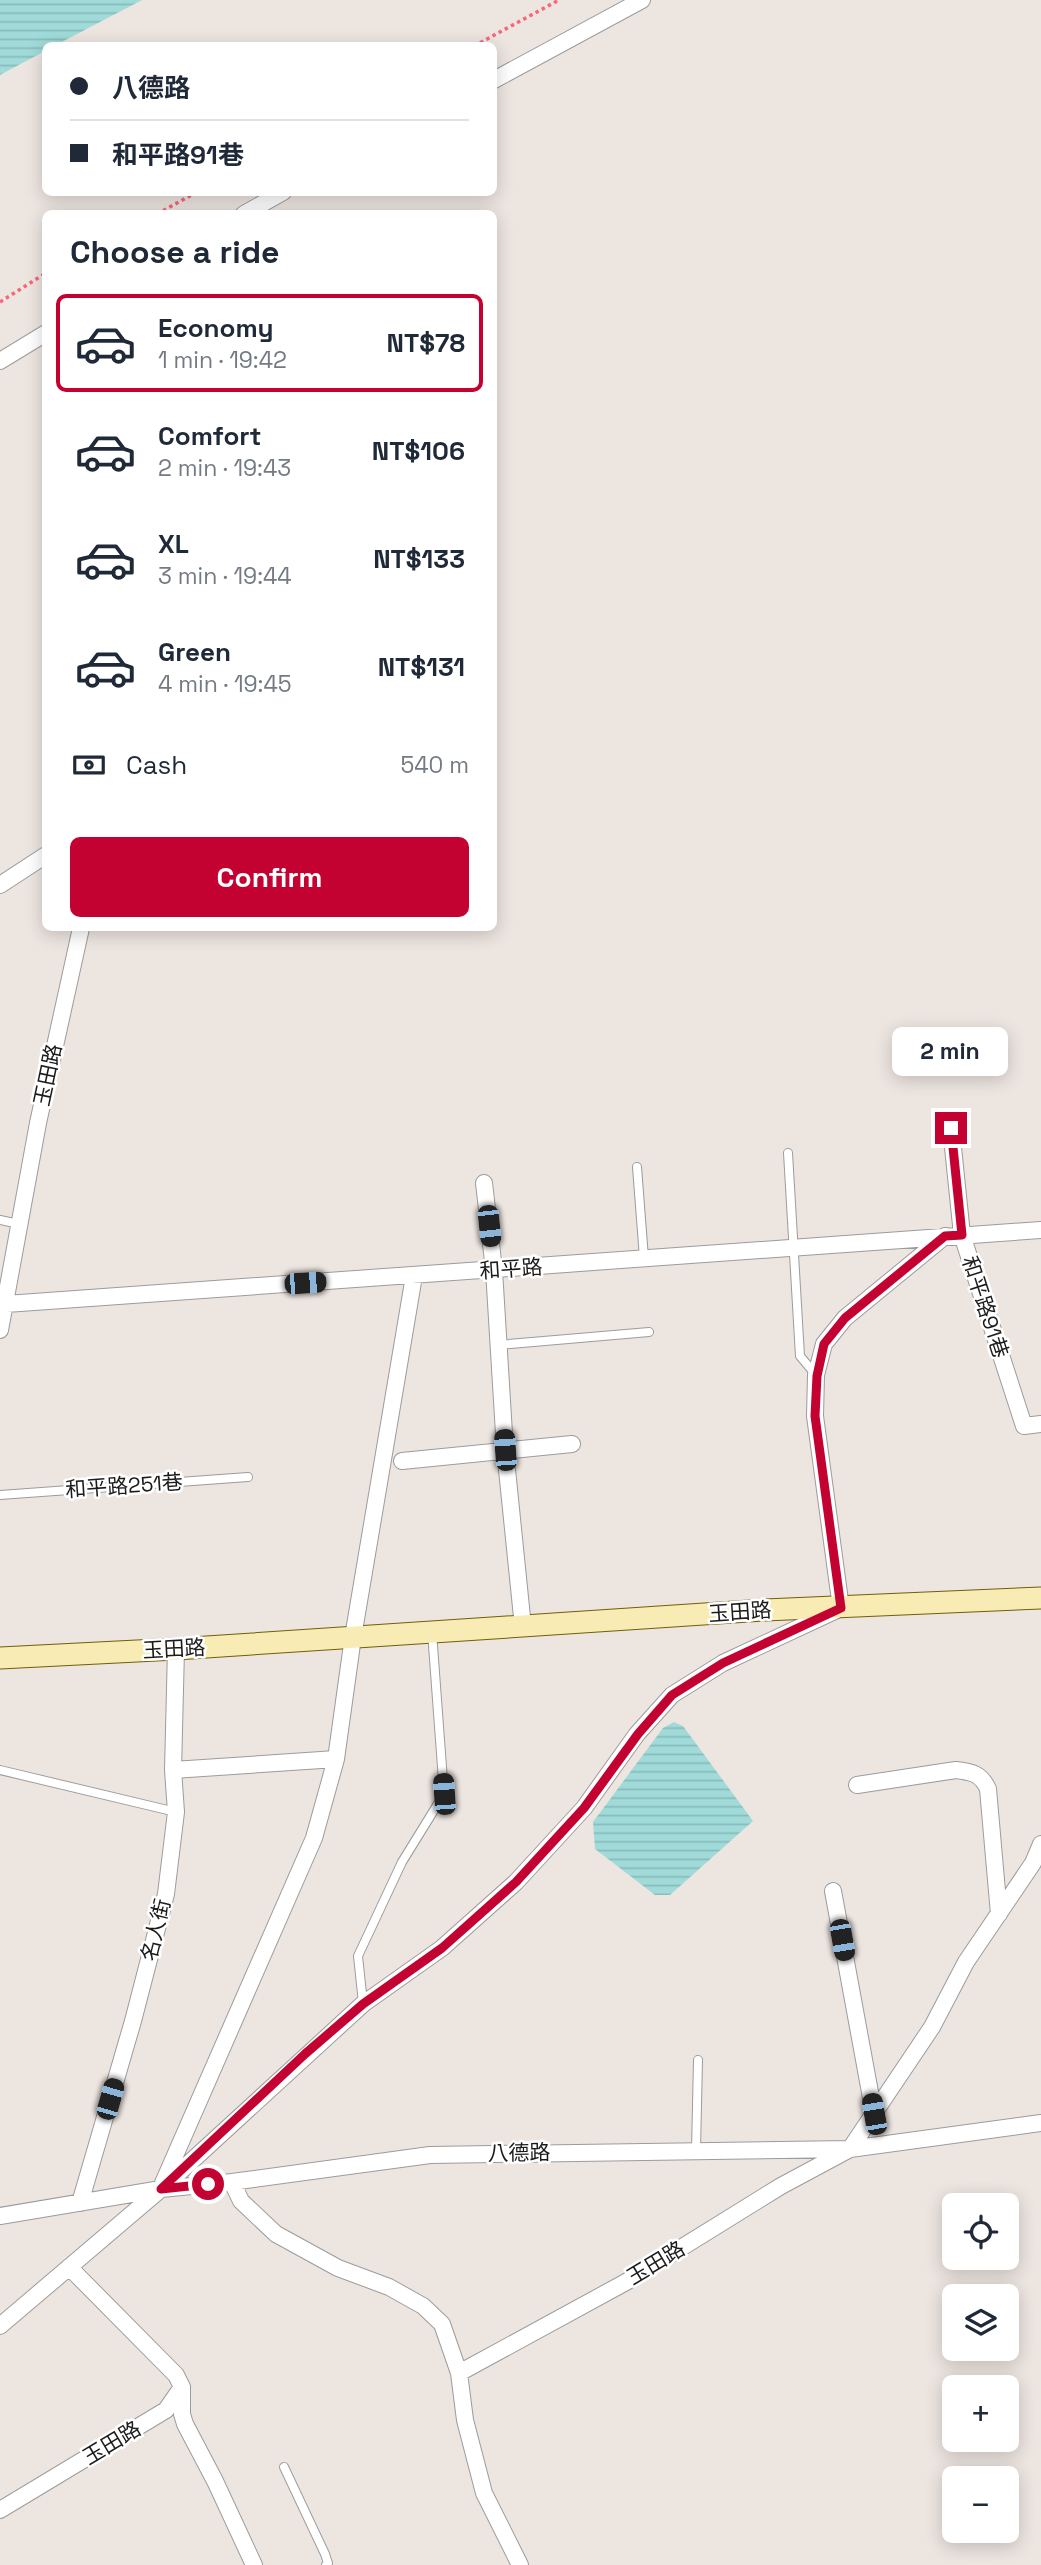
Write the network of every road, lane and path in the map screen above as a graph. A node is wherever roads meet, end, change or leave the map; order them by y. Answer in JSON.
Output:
{"nodes":[{"id":1,"x":559,"y":0,"type":"edge"},
{"id":2,"x":642,"y":0,"type":"edge"},
{"id":3,"x":481,"y":42,"type":"edge"},
{"id":4,"x":497,"y":78,"type":"edge"},
{"id":5,"x":190,"y":196,"type":"edge"},
{"id":6,"x":276,"y":196,"type":"edge"},
{"id":7,"x":164,"y":210,"type":"edge"},
{"id":8,"x":251,"y":210,"type":"edge"},
{"id":9,"x":42,"y":276,"type":"edge"},
{"id":10,"x":0,"y":302,"type":"edge"},
{"id":11,"x":42,"y":335,"type":"edge"},
{"id":12,"x":0,"y":361,"type":"edge"},
{"id":13,"x":42,"y":859,"type":"edge"},
{"id":14,"x":0,"y":885,"type":"edge"},
{"id":15,"x":80,"y":931,"type":"edge"},
{"id":16,"x":951,"y":1128,"type":"dead end"},
{"id":17,"x":788,"y":1153,"type":"dead end"},
{"id":18,"x":637,"y":1167,"type":"dead end"},
{"id":19,"x":484,"y":1183,"type":"dead end"},
{"id":20,"x":0,"y":1220,"type":"edge"},
{"id":21,"x":19,"y":1224,"type":"junction"},
{"id":22,"x":1041,"y":1230,"type":"edge"},
{"id":23,"x":962,"y":1235,"type":"junction"},
{"id":24,"x":945,"y":1236,"type":"junction"},
{"id":25,"x":795,"y":1247,"type":"junction"},
{"id":26,"x":644,"y":1259,"type":"junction"},
{"id":27,"x":494,"y":1270,"type":"junction"},
{"id":28,"x":414,"y":1276,"type":"junction"},
{"id":29,"x":6,"y":1304,"type":"junction"},
{"id":30,"x":0,"y":1330,"type":"edge"},
{"id":31,"x":649,"y":1332,"type":"dead end"},
{"id":32,"x":498,"y":1345,"type":"junction"},
{"id":33,"x":817,"y":1376,"type":"junction"},
{"id":34,"x":1041,"y":1424,"type":"edge"},
{"id":35,"x":572,"y":1444,"type":"dead end"},
{"id":36,"x":505,"y":1450,"type":"junction"},
{"id":37,"x":401,"y":1461,"type":"dead end"},
{"id":38,"x":248,"y":1477,"type":"dead end"},
{"id":39,"x":0,"y":1495,"type":"edge"},
{"id":40,"x":1041,"y":1598,"type":"edge"},
{"id":41,"x":841,"y":1608,"type":"junction"},
{"id":42,"x":523,"y":1627,"type":"junction"},
{"id":43,"x":432,"y":1632,"type":"junction"},
{"id":44,"x":353,"y":1637,"type":"junction"},
{"id":45,"x":176,"y":1649,"type":"junction"},
{"id":46,"x":0,"y":1658,"type":"edge"},
{"id":47,"x":336,"y":1759,"type":"junction"},
{"id":48,"x":0,"y":1770,"type":"edge"},
{"id":49,"x":173,"y":1770,"type":"junction"},
{"id":50,"x":857,"y":1784,"type":"dead end"},
{"id":51,"x":176,"y":1812,"type":"junction"},
{"id":52,"x":1041,"y":1844,"type":"edge"},
{"id":53,"x":833,"y":1891,"type":"dead end"},
{"id":54,"x":999,"y":1914,"type":"junction"},
{"id":55,"x":363,"y":2004,"type":"junction"},
{"id":56,"x":698,"y":2060,"type":"dead end"},
{"id":57,"x":874,"y":2114,"type":"junction"},
{"id":58,"x":1041,"y":2123,"type":"edge"},
{"id":59,"x":850,"y":2149,"type":"junction"},
{"id":60,"x":696,"y":2150,"type":"junction"},
{"id":61,"x":232,"y":2182,"type":"junction"},
{"id":62,"x":161,"y":2189,"type":"junction"},
{"id":63,"x":80,"y":2203,"type":"junction"},
{"id":64,"x":0,"y":2216,"type":"edge"},
{"id":65,"x":69,"y":2267,"type":"junction"},
{"id":66,"x":0,"y":2326,"type":"edge"},
{"id":67,"x":459,"y":2373,"type":"junction"},
{"id":68,"x":182,"y":2387,"type":"junction"},
{"id":69,"x":284,"y":2467,"type":"dead end"},
{"id":70,"x":0,"y":2510,"type":"edge"},
{"id":71,"x":254,"y":2565,"type":"edge"},
{"id":72,"x":327,"y":2565,"type":"edge"},
{"id":73,"x":520,"y":2565,"type":"edge"}],
"edges":[{"from":1,"to":3,"type":"path"},
{"from":2,"to":4,"type":"street"},
{"from":5,"to":7,"type":"path"},
{"from":6,"to":8,"type":"street"},
{"from":9,"to":10,"type":"path"},
{"from":11,"to":12,"type":"street"},
{"from":13,"to":14,"type":"street"},
{"from":15,"to":21,"type":"street","name":"玉田路"},
{"from":16,"to":23,"type":"street","name":"和平路91巷"},
{"from":17,"to":25,"type":"lane"},
{"from":18,"to":26,"type":"lane"},
{"from":19,"to":27,"type":"street"},
{"from":20,"to":21,"type":"lane"},
{"from":21,"to":29,"type":"street","name":"玉田路"},
{"from":22,"to":23,"type":"street","name":"和平路"},
{"from":23,"to":24,"type":"street","name":"和平路"},
{"from":23,"to":34,"type":"street","name":"和平路91巷"},
{"from":24,"to":25,"type":"street","name":"和平路"},
{"from":24,"to":33,"type":"street"},
{"from":25,"to":26,"type":"street","name":"和平路"},
{"from":25,"to":33,"type":"lane"},
{"from":26,"to":27,"type":"street","name":"和平路"},
{"from":27,"to":28,"type":"street","name":"和平路"},
{"from":27,"to":32,"type":"street"},
{"from":28,"to":29,"type":"street","name":"和平路"},
{"from":28,"to":44,"type":"street"},
{"from":29,"to":30,"type":"street"},
{"from":31,"to":32,"type":"lane"},
{"from":32,"to":36,"type":"street"},
{"from":33,"to":41,"type":"street"},
{"from":35,"to":36,"type":"street"},
{"from":36,"to":37,"type":"street"},
{"from":36,"to":42,"type":"street"},
{"from":38,"to":39,"type":"lane","name":"和平路251巷"},
{"from":40,"to":41,"type":"street","name":"玉田路"},
{"from":41,"to":42,"type":"street","name":"玉田路"},
{"from":41,"to":55,"type":"street"},
{"from":42,"to":43,"type":"street","name":"玉田路"},
{"from":43,"to":44,"type":"street","name":"玉田路"},
{"from":43,"to":55,"type":"lane"},
{"from":44,"to":45,"type":"street","name":"玉田路"},
{"from":44,"to":47,"type":"street"},
{"from":45,"to":46,"type":"street","name":"玉田路"},
{"from":45,"to":49,"type":"street","name":"名人街"},
{"from":47,"to":49,"type":"street"},
{"from":47,"to":62,"type":"street"},
{"from":48,"to":51,"type":"lane"},
{"from":49,"to":51,"type":"street","name":"名人街"},
{"from":50,"to":54,"type":"street"},
{"from":51,"to":63,"type":"street","name":"名人街"},
{"from":52,"to":54,"type":"street"},
{"from":53,"to":57,"type":"street"},
{"from":54,"to":57,"type":"street"},
{"from":55,"to":62,"type":"street"},
{"from":56,"to":60,"type":"lane"},
{"from":57,"to":59,"type":"street"},
{"from":58,"to":59,"type":"street","name":"八德路"},
{"from":59,"to":60,"type":"street","name":"八德路"},
{"from":59,"to":67,"type":"street","name":"玉田路"},
{"from":60,"to":61,"type":"street","name":"八德路"},
{"from":61,"to":62,"type":"street","name":"八德路"},
{"from":61,"to":67,"type":"street"},
{"from":62,"to":63,"type":"street","name":"八德路"},
{"from":62,"to":65,"type":"street"},
{"from":63,"to":64,"type":"street","name":"八德路"},
{"from":65,"to":66,"type":"street"},
{"from":65,"to":68,"type":"street"},
{"from":67,"to":73,"type":"street"},
{"from":68,"to":70,"type":"street","name":"玉田路"},
{"from":68,"to":71,"type":"street"},
{"from":69,"to":72,"type":"lane"}]}
